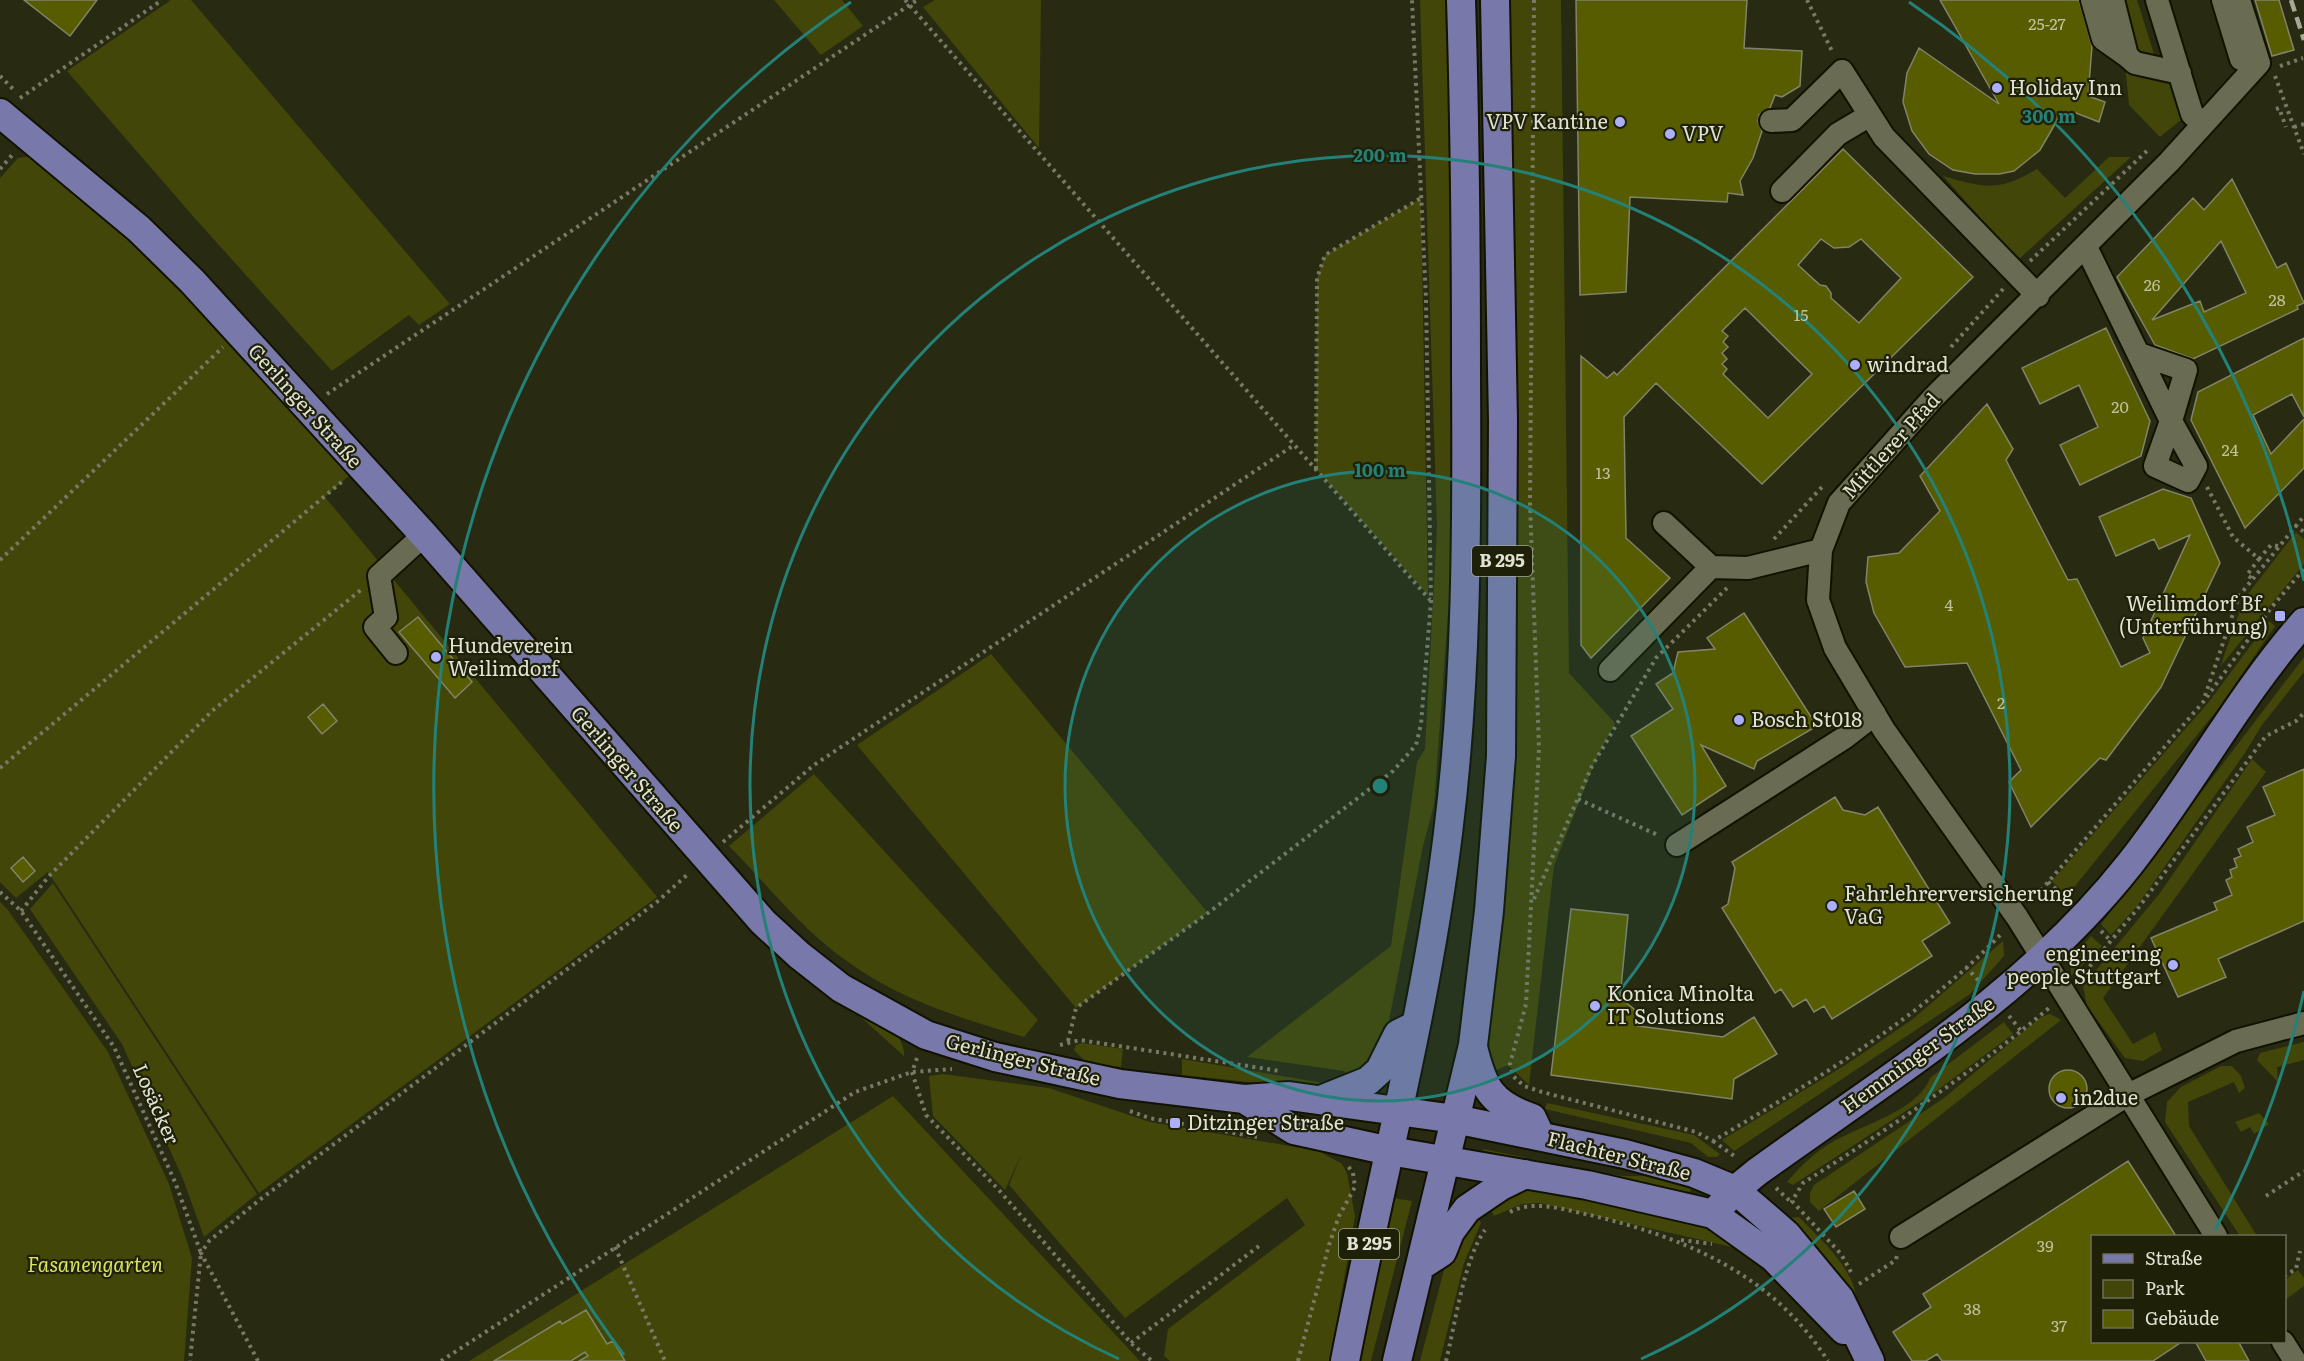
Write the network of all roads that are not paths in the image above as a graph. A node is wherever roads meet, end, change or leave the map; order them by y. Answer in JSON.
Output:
{"nodes":[{"id":1,"x":1461,"y":0,"type":"edge"},
{"id":2,"x":1495,"y":0,"type":"edge"},
{"id":3,"x":2092,"y":0,"type":"edge"},
{"id":4,"x":2113,"y":0,"type":"edge"},
{"id":5,"x":2157,"y":0,"type":"edge"},
{"id":6,"x":2223,"y":0,"type":"edge"},
{"id":7,"x":2239,"y":0,"type":"edge"},
{"id":8,"x":2127,"y":56,"type":"junction"},
{"id":9,"x":2180,"y":73,"type":"junction"},
{"id":10,"x":2247,"y":75,"type":"junction"},
{"id":11,"x":8,"y":109,"type":"edge"},
{"id":12,"x":1870,"y":115,"type":"junction"},
{"id":13,"x":1771,"y":121,"type":"dead end"},
{"id":14,"x":2202,"y":123,"type":"junction"},
{"id":15,"x":1782,"y":191,"type":"dead end"},
{"id":16,"x":2086,"y":247,"type":"junction"},
{"id":17,"x":2038,"y":296,"type":"junction"},
{"id":18,"x":2139,"y":354,"type":"junction"},
{"id":19,"x":2171,"y":421,"type":"junction"},
{"id":20,"x":1664,"y":523,"type":"dead end"},
{"id":21,"x":424,"y":535,"type":"junction"},
{"id":22,"x":1821,"y":550,"type":"junction"},
{"id":23,"x":1712,"y":567,"type":"junction"},
{"id":24,"x":2304,"y":622,"type":"edge"},
{"id":25,"x":396,"y":653,"type":"dead end"},
{"id":26,"x":1610,"y":670,"type":"dead end"},
{"id":27,"x":1875,"y":714,"type":"junction"},
{"id":28,"x":1677,"y":845,"type":"road end"},
{"id":29,"x":2042,"y":957,"type":"junction"},
{"id":30,"x":2304,"y":1023,"type":"edge"},
{"id":31,"x":1417,"y":1024,"type":"junction"},
{"id":32,"x":1473,"y":1045,"type":"junction"},
{"id":33,"x":2126,"y":1096,"type":"junction"},
{"id":34,"x":1244,"y":1099,"type":"junction"},
{"id":35,"x":1321,"y":1100,"type":"junction"},
{"id":36,"x":1398,"y":1110,"type":"junction"},
{"id":37,"x":1455,"y":1119,"type":"junction"},
{"id":38,"x":1541,"y":1137,"type":"junction"},
{"id":39,"x":1390,"y":1151,"type":"junction"},
{"id":40,"x":1446,"y":1160,"type":"junction"},
{"id":41,"x":1526,"y":1174,"type":"junction"},
{"id":42,"x":1735,"y":1190,"type":"junction"},
{"id":43,"x":1713,"y":1214,"type":"junction"},
{"id":44,"x":2215,"y":1235,"type":"edge"},
{"id":45,"x":1901,"y":1237,"type":"road end"},
{"id":46,"x":1420,"y":1266,"type":"junction"},
{"id":47,"x":2284,"y":1343,"type":"edge"},
{"id":48,"x":1867,"y":1358,"type":"edge"},
{"id":49,"x":1345,"y":1361,"type":"edge"},
{"id":50,"x":1397,"y":1361,"type":"edge"},
{"id":51,"x":2295,"y":1361,"type":"edge"}],
"edges":[{"from":1,"to":31,"type":"main road","number":"B 295"},
{"from":2,"to":32,"type":"main road","number":"B 295"},
{"from":3,"to":8,"type":"street"},
{"from":4,"to":8,"type":"street"},
{"from":5,"to":9,"type":"street"},
{"from":6,"to":10,"type":"street"},
{"from":7,"to":10,"type":"street"},
{"from":8,"to":9,"type":"street"},
{"from":9,"to":14,"type":"street"},
{"from":10,"to":14,"type":"street","name":"Mittlerer Pfad"},
{"from":11,"to":21,"type":"main road","name":"Gerlinger Straße"},
{"from":12,"to":13,"type":"street"},
{"from":12,"to":15,"type":"street"},
{"from":12,"to":17,"type":"street"},
{"from":14,"to":16,"type":"street","name":"Mittlerer Pfad"},
{"from":16,"to":17,"type":"street","name":"Mittlerer Pfad"},
{"from":16,"to":18,"type":"street"},
{"from":17,"to":22,"type":"street","name":"Mittlerer Pfad"},
{"from":18,"to":19,"type":"street"},
{"from":18,"to":19,"type":"street"},
{"from":19,"to":19,"type":"street"},
{"from":20,"to":23,"type":"street"},
{"from":21,"to":25,"type":"street"},
{"from":21,"to":34,"type":"main road","name":"Gerlinger Straße"},
{"from":22,"to":23,"type":"street"},
{"from":22,"to":27,"type":"street","name":"Mittlerer Pfad"},
{"from":23,"to":26,"type":"street"},
{"from":24,"to":29,"type":"main road","name":"Hemminger Straße"},
{"from":27,"to":28,"type":"street"},
{"from":27,"to":29,"type":"street","name":"Mittlerer Pfad"},
{"from":29,"to":33,"type":"street","name":"Mittlerer Pfad"},
{"from":29,"to":42,"type":"main road","name":"Hemminger Straße"},
{"from":30,"to":33,"type":"street"},
{"from":31,"to":35,"type":"main road"},
{"from":31,"to":36,"type":"main road","number":"B 295"},
{"from":32,"to":37,"type":"main road","number":"B 295"},
{"from":32,"to":38,"type":"main road"},
{"from":33,"to":44,"type":"street","name":"Mittlerer Pfad"},
{"from":33,"to":45,"type":"street"},
{"from":34,"to":35,"type":"main road","name":"Gerlinger Straße"},
{"from":34,"to":39,"type":"main road","name":"Gerlinger Straße"},
{"from":35,"to":36,"type":"main road","name":"Gerlinger Straße"},
{"from":36,"to":37,"type":"main road","name":"Flachter Straße"},
{"from":36,"to":39,"type":"main road","number":"B 295"},
{"from":37,"to":38,"type":"main road","name":"Flachter Straße"},
{"from":37,"to":40,"type":"main road","number":"B 295"},
{"from":38,"to":42,"type":"main road","name":"Flachter Straße"},
{"from":39,"to":40,"type":"main road","name":"Flachter Straße"},
{"from":39,"to":49,"type":"main road","number":"B 295"},
{"from":40,"to":41,"type":"main road","name":"Flachter Straße"},
{"from":40,"to":46,"type":"main road","number":"B 295"},
{"from":41,"to":43,"type":"main road","name":"Flachter Straße"},
{"from":41,"to":46,"type":"main road"},
{"from":42,"to":43,"type":"main road","name":"Hemminger Straße"},
{"from":42,"to":48,"type":"main road","name":"Flachter Straße"},
{"from":43,"to":48,"type":"main road","name":"Flachter Straße"},
{"from":46,"to":50,"type":"main road","number":"B 295"},
{"from":47,"to":51,"type":"street"}]}
